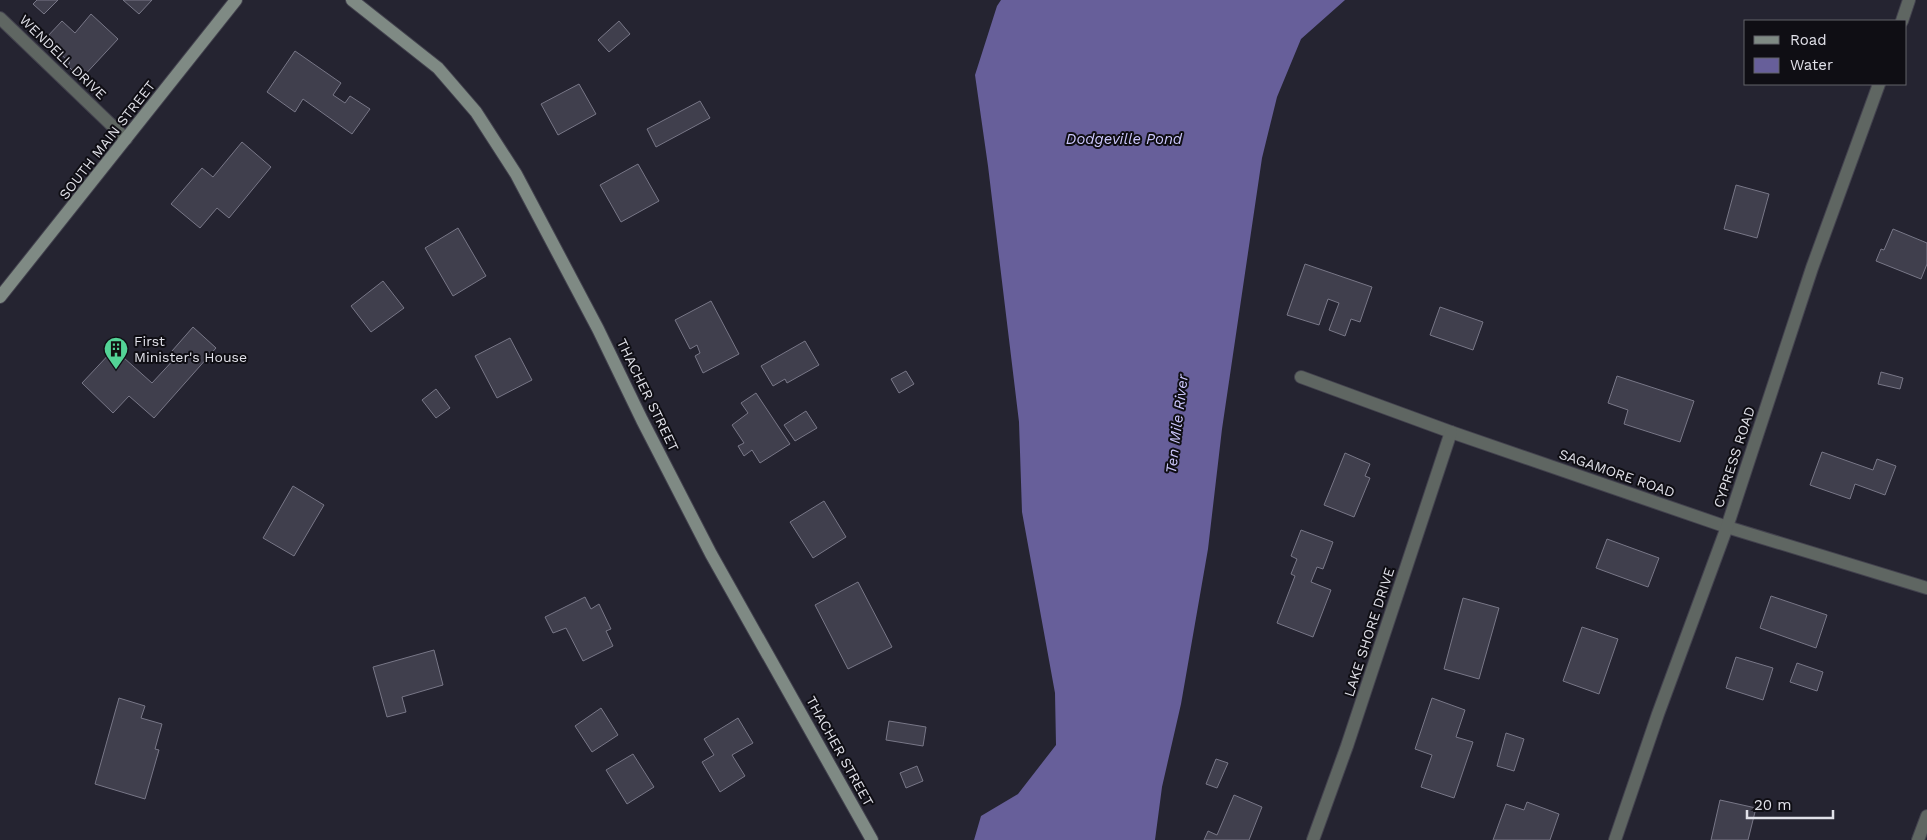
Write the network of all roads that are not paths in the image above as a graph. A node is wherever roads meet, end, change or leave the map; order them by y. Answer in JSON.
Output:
{"nodes":[{"id":1,"x":236,"y":0,"type":"edge"},
{"id":2,"x":352,"y":0,"type":"edge"},
{"id":3,"x":1909,"y":0,"type":"edge"},
{"id":4,"x":0,"y":18,"type":"edge"},
{"id":5,"x":1902,"y":20,"type":"edge"},
{"id":6,"x":1879,"y":85,"type":"edge"},
{"id":7,"x":126,"y":139,"type":"junction"},
{"id":8,"x":0,"y":297,"type":"edge"},
{"id":9,"x":1301,"y":377,"type":"dead end"},
{"id":10,"x":1451,"y":432,"type":"junction"},
{"id":11,"x":1726,"y":527,"type":"junction"},
{"id":12,"x":1927,"y":588,"type":"edge"},
{"id":13,"x":1927,"y":816,"type":"edge"},
{"id":14,"x":872,"y":840,"type":"edge"},
{"id":15,"x":1313,"y":840,"type":"edge"},
{"id":16,"x":1615,"y":840,"type":"edge"},
{"id":17,"x":1918,"y":840,"type":"edge"}],
"edges":[{"from":1,"to":7,"type":"main road","name":"SOUTH MAIN STREET"},
{"from":2,"to":14,"type":"main road","name":"THACHER STREET"},
{"from":3,"to":5,"type":"street"},
{"from":4,"to":7,"type":"street","name":"WENDELL DRIVE"},
{"from":6,"to":11,"type":"street","name":"CYPRESS ROAD"},
{"from":7,"to":8,"type":"main road","name":"SOUTH MAIN STREET"},
{"from":9,"to":10,"type":"street","name":"SAGAMORE ROAD"},
{"from":10,"to":11,"type":"street","name":"SAGAMORE ROAD"},
{"from":10,"to":15,"type":"street","name":"LAKE SHORE DRIVE"},
{"from":11,"to":12,"type":"street","name":"SAGAMORE ROAD"},
{"from":11,"to":16,"type":"street","name":"CYPRESS ROAD"},
{"from":13,"to":17,"type":"street"}]}
